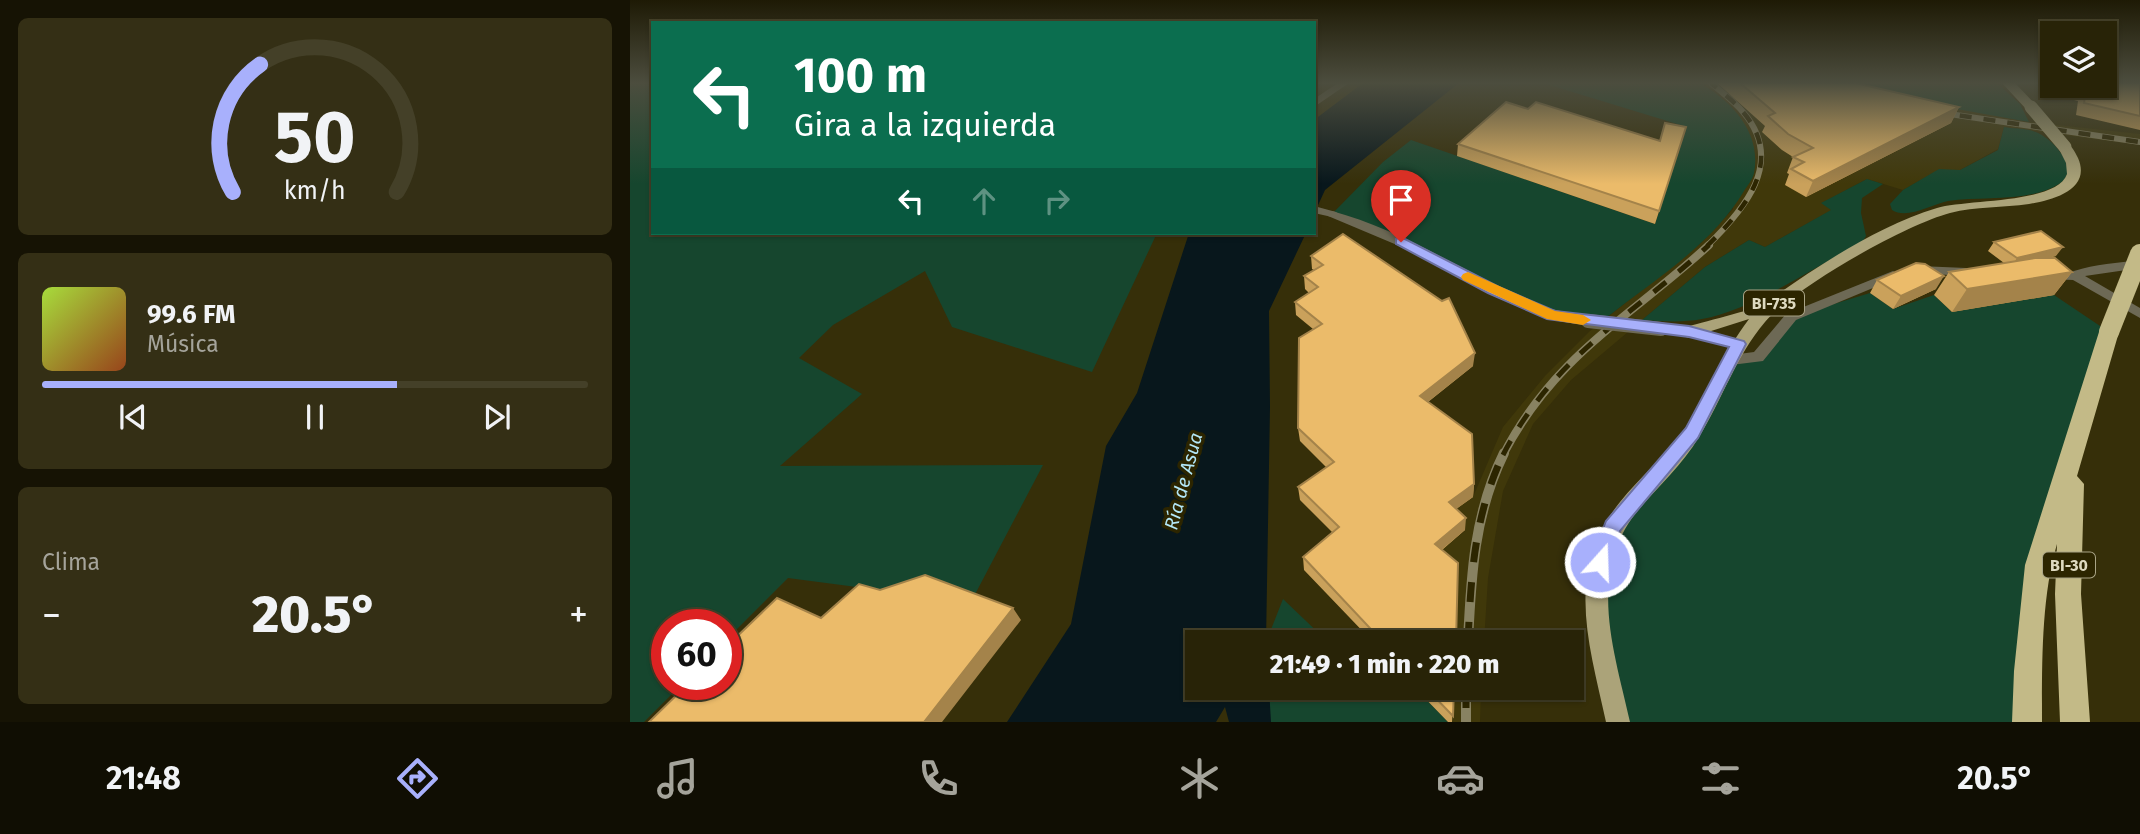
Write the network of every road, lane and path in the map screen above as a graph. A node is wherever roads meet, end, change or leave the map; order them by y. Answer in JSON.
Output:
{"nodes":[{"id":1,"x":2039,"y":117,"type":"edge"},
{"id":2,"x":1323,"y":212,"type":"edge"},
{"id":3,"x":2140,"y":254,"type":"edge"},
{"id":4,"x":2140,"y":264,"type":"edge"},
{"id":5,"x":1985,"y":273,"type":"edge"},
{"id":6,"x":2037,"y":275,"type":"edge"},
{"id":7,"x":2076,"y":276,"type":"junction"},
{"id":8,"x":1767,"y":308,"type":"junction"},
{"id":9,"x":2140,"y":314,"type":"edge"},
{"id":10,"x":1689,"y":332,"type":"junction"},
{"id":11,"x":1735,"y":352,"type":"junction"},
{"id":12,"x":2084,"y":409,"type":"junction"},
{"id":13,"x":1618,"y":722,"type":"edge"},
{"id":14,"x":2027,"y":722,"type":"edge"},
{"id":15,"x":2075,"y":722,"type":"edge"}],
"edges":[{"from":1,"to":8,"type":"main road","number":"BI-735","bridge":true},
{"from":2,"to":10,"type":"street","bridge":true},
{"from":3,"to":12,"type":"highway","number":"BI-30","bridge":true},
{"from":4,"to":7,"type":"street"},
{"from":5,"to":11,"type":"street"},
{"from":6,"to":7,"type":"street"},
{"from":7,"to":9,"type":"street"},
{"from":8,"to":10,"type":"main road"},
{"from":8,"to":11,"type":"main road","number":"BI-735"},
{"from":10,"to":11,"type":"street"},
{"from":11,"to":13,"type":"main road","number":"BI-735"},
{"from":12,"to":14,"type":"highway"},
{"from":12,"to":15,"type":"highway","number":"BI-30"}]}
